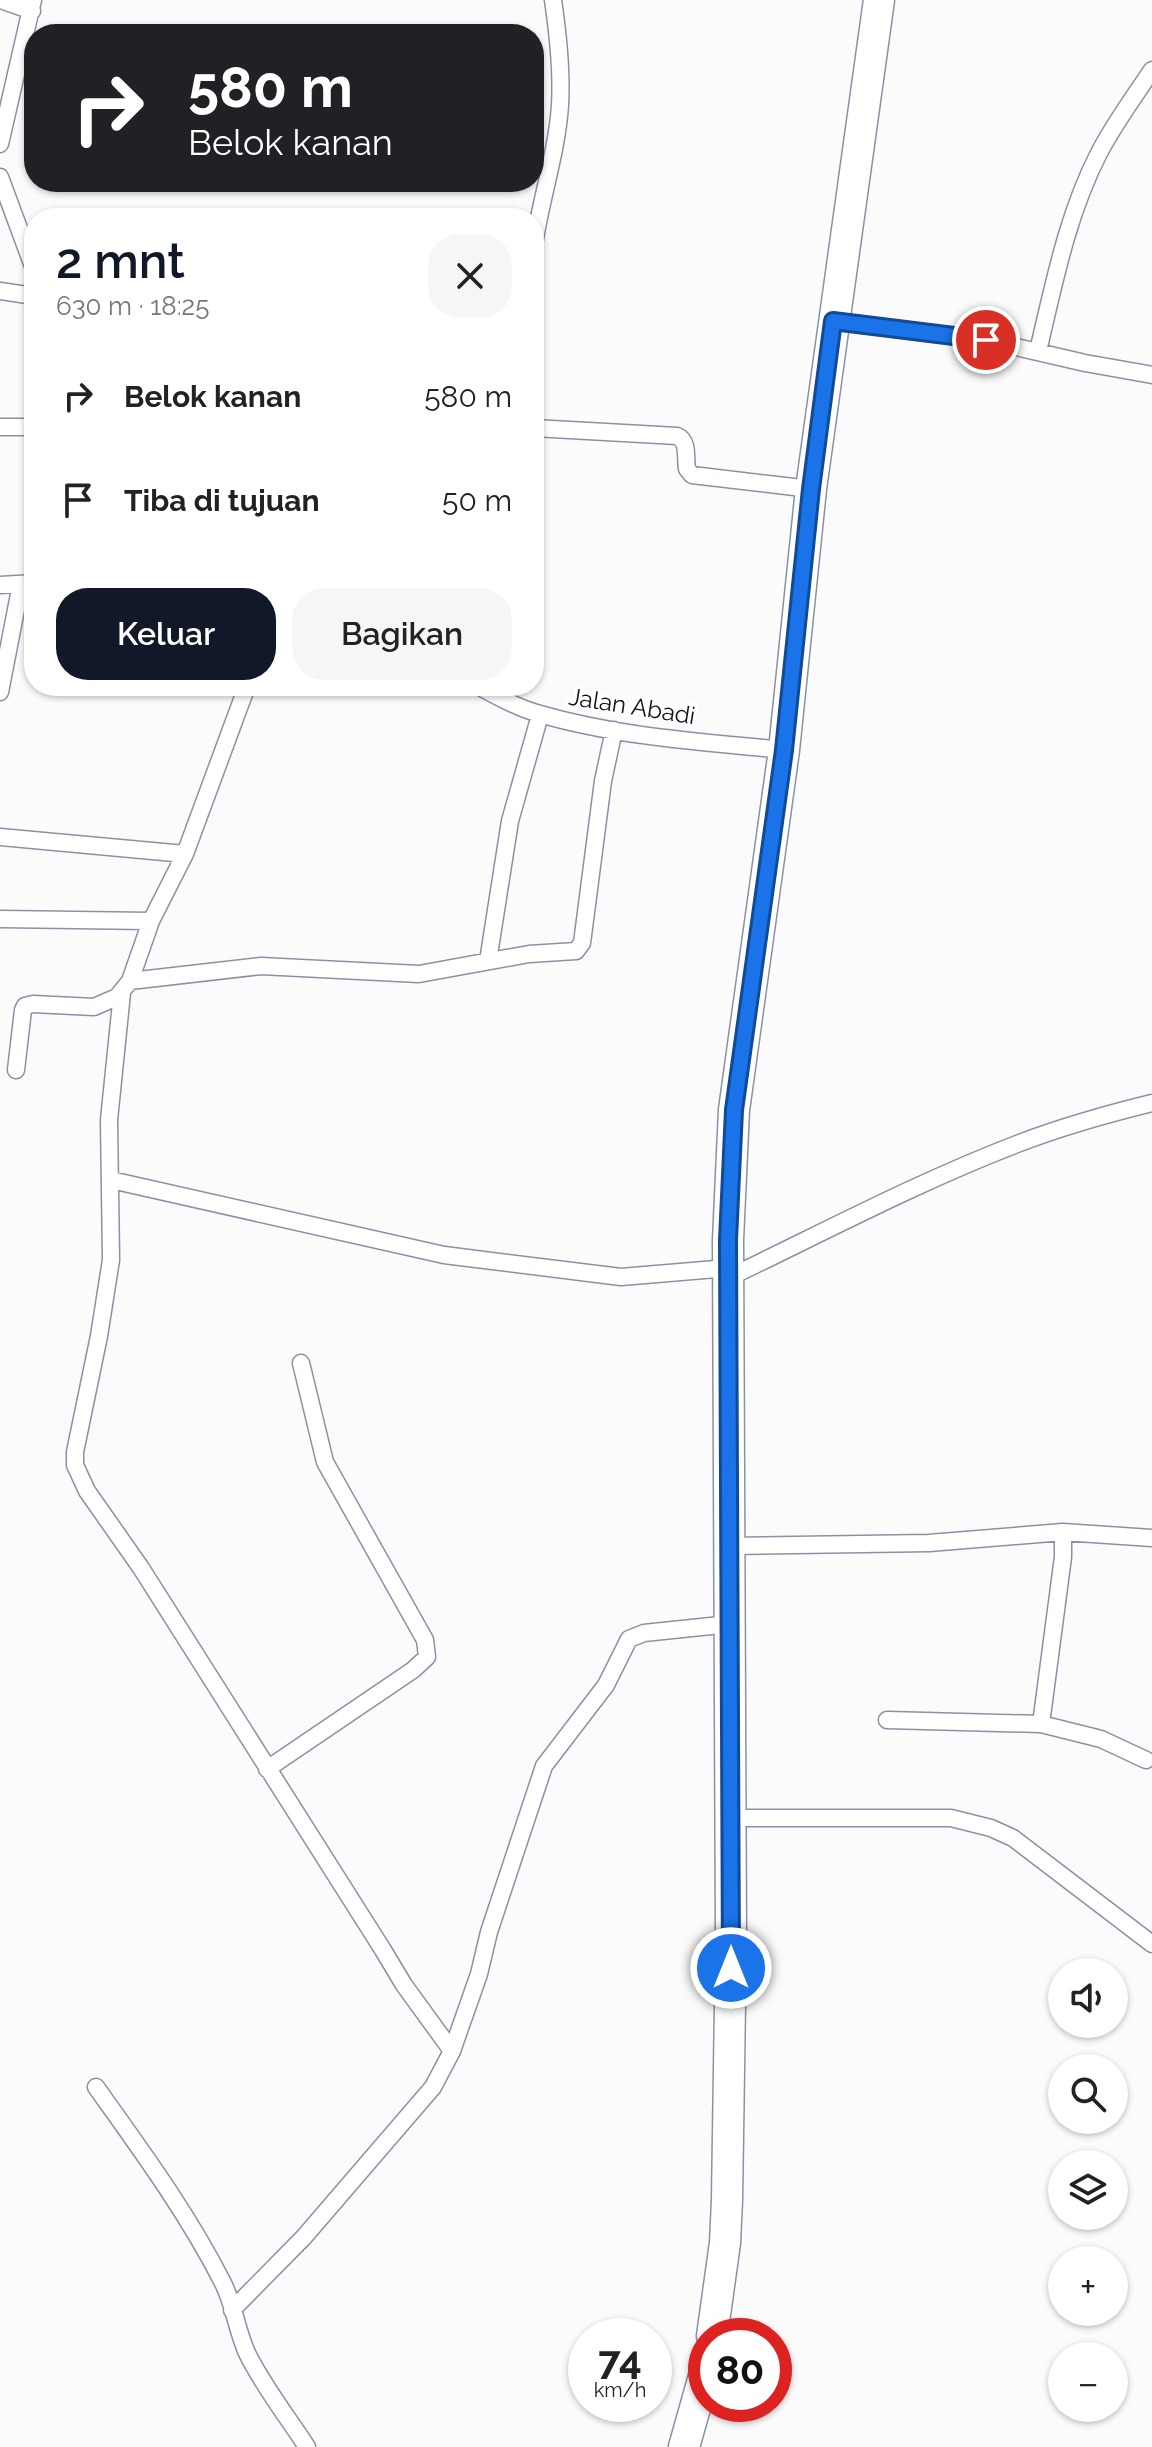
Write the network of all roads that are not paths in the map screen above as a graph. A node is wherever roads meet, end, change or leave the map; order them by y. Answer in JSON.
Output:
{"nodes":[{"id":1,"x":1,"y":0,"type":"edge"},
{"id":2,"x":553,"y":0,"type":"edge"},
{"id":3,"x":879,"y":0,"type":"edge"},
{"id":4,"x":32,"y":5,"type":"edge"},
{"id":5,"x":24,"y":32,"type":"edge"},
{"id":6,"x":1152,"y":70,"type":"edge"},
{"id":7,"x":4,"y":100,"type":"edge"},
{"id":8,"x":0,"y":144,"type":"edge"},
{"id":9,"x":0,"y":177,"type":"edge"},
{"id":10,"x":544,"y":189,"type":"edge"},
{"id":11,"x":24,"y":242,"type":"edge"},
{"id":12,"x":0,"y":291,"type":"edge"},
{"id":13,"x":24,"y":295,"type":"edge"},
{"id":14,"x":833,"y":321,"type":"junction"},
{"id":15,"x":1038,"y":351,"type":"junction"},
{"id":16,"x":1152,"y":375,"type":"edge"},
{"id":17,"x":0,"y":427,"type":"edge"},
{"id":18,"x":24,"y":427,"type":"edge"},
{"id":19,"x":544,"y":429,"type":"edge"},
{"id":20,"x":811,"y":489,"type":"junction"},
{"id":21,"x":24,"y":583,"type":"edge"},
{"id":22,"x":0,"y":585,"type":"edge"},
{"id":23,"x":24,"y":599,"type":"edge"},
{"id":24,"x":0,"y":692,"type":"edge"},
{"id":25,"x":243,"y":696,"type":"edge"},
{"id":26,"x":498,"y":696,"type":"edge"},
{"id":27,"x":540,"y":715,"type":"junction"},
{"id":28,"x":614,"y":730,"type":"junction"},
{"id":29,"x":784,"y":750,"type":"junction"},
{"id":30,"x":0,"y":837,"type":"edge"},
{"id":31,"x":185,"y":854,"type":"junction"},
{"id":32,"x":0,"y":919,"type":"edge"},
{"id":33,"x":151,"y":921,"type":"junction"},
{"id":34,"x":488,"y":961,"type":"junction"},
{"id":35,"x":126,"y":987,"type":"junction"},
{"id":36,"x":16,"y":1070,"type":"dead end"},
{"id":37,"x":1152,"y":1103,"type":"edge"},
{"id":38,"x":111,"y":1180,"type":"junction"},
{"id":39,"x":728,"y":1273,"type":"junction"},
{"id":40,"x":301,"y":1363,"type":"dead end"},
{"id":41,"x":1063,"y":1532,"type":"junction"},
{"id":42,"x":1152,"y":1538,"type":"edge"},
{"id":43,"x":728,"y":1546,"type":"junction"},
{"id":44,"x":730,"y":1624,"type":"junction"},
{"id":45,"x":887,"y":1720,"type":"dead end"},
{"id":46,"x":1041,"y":1724,"type":"junction"},
{"id":47,"x":1146,"y":1760,"type":"dead end"},
{"id":48,"x":267,"y":1769,"type":"junction"},
{"id":49,"x":730,"y":1818,"type":"junction"},
{"id":50,"x":1152,"y":1944,"type":"edge"},
{"id":51,"x":452,"y":2051,"type":"junction"},
{"id":52,"x":96,"y":2087,"type":"dead end"},
{"id":53,"x":232,"y":2310,"type":"junction"},
{"id":54,"x":715,"y":2318,"type":"edge"},
{"id":55,"x":691,"y":2422,"type":"edge"},
{"id":56,"x":307,"y":2447,"type":"edge"},
{"id":57,"x":684,"y":2447,"type":"edge"}],
"edges":[{"from":1,"to":4,"type":"street"},
{"from":2,"to":10,"type":"street"},
{"from":3,"to":14,"type":"highway"},
{"from":5,"to":7,"type":"street"},
{"from":6,"to":15,"type":"street"},
{"from":7,"to":8,"type":"street"},
{"from":9,"to":11,"type":"street"},
{"from":12,"to":13,"type":"street"},
{"from":14,"to":15,"type":"street"},
{"from":14,"to":20,"type":"highway"},
{"from":15,"to":16,"type":"street"},
{"from":17,"to":18,"type":"street"},
{"from":19,"to":20,"type":"street"},
{"from":20,"to":29,"type":"highway"},
{"from":21,"to":22,"type":"street"},
{"from":23,"to":24,"type":"street"},
{"from":25,"to":31,"type":"street"},
{"from":26,"to":27,"type":"street","name":"Jalan Abadi"},
{"from":27,"to":28,"type":"street","name":"Jalan Abadi"},
{"from":27,"to":34,"type":"street"},
{"from":28,"to":29,"type":"street","name":"Jalan Abadi"},
{"from":28,"to":34,"type":"street"},
{"from":29,"to":39,"type":"highway"},
{"from":30,"to":31,"type":"street"},
{"from":31,"to":33,"type":"street"},
{"from":32,"to":33,"type":"street"},
{"from":33,"to":35,"type":"street"},
{"from":34,"to":35,"type":"street"},
{"from":35,"to":36,"type":"street"},
{"from":35,"to":38,"type":"street"},
{"from":37,"to":39,"type":"street"},
{"from":38,"to":39,"type":"street"},
{"from":38,"to":48,"type":"street"},
{"from":39,"to":43,"type":"highway"},
{"from":40,"to":48,"type":"street"},
{"from":41,"to":42,"type":"street"},
{"from":41,"to":43,"type":"street"},
{"from":41,"to":46,"type":"street"},
{"from":43,"to":44,"type":"highway"},
{"from":44,"to":49,"type":"highway"},
{"from":44,"to":51,"type":"street"},
{"from":45,"to":46,"type":"street"},
{"from":46,"to":47,"type":"street"},
{"from":48,"to":51,"type":"street"},
{"from":49,"to":50,"type":"street"},
{"from":49,"to":54,"type":"highway"},
{"from":51,"to":53,"type":"street"},
{"from":52,"to":53,"type":"street"},
{"from":53,"to":56,"type":"street"},
{"from":55,"to":57,"type":"highway"}]}
